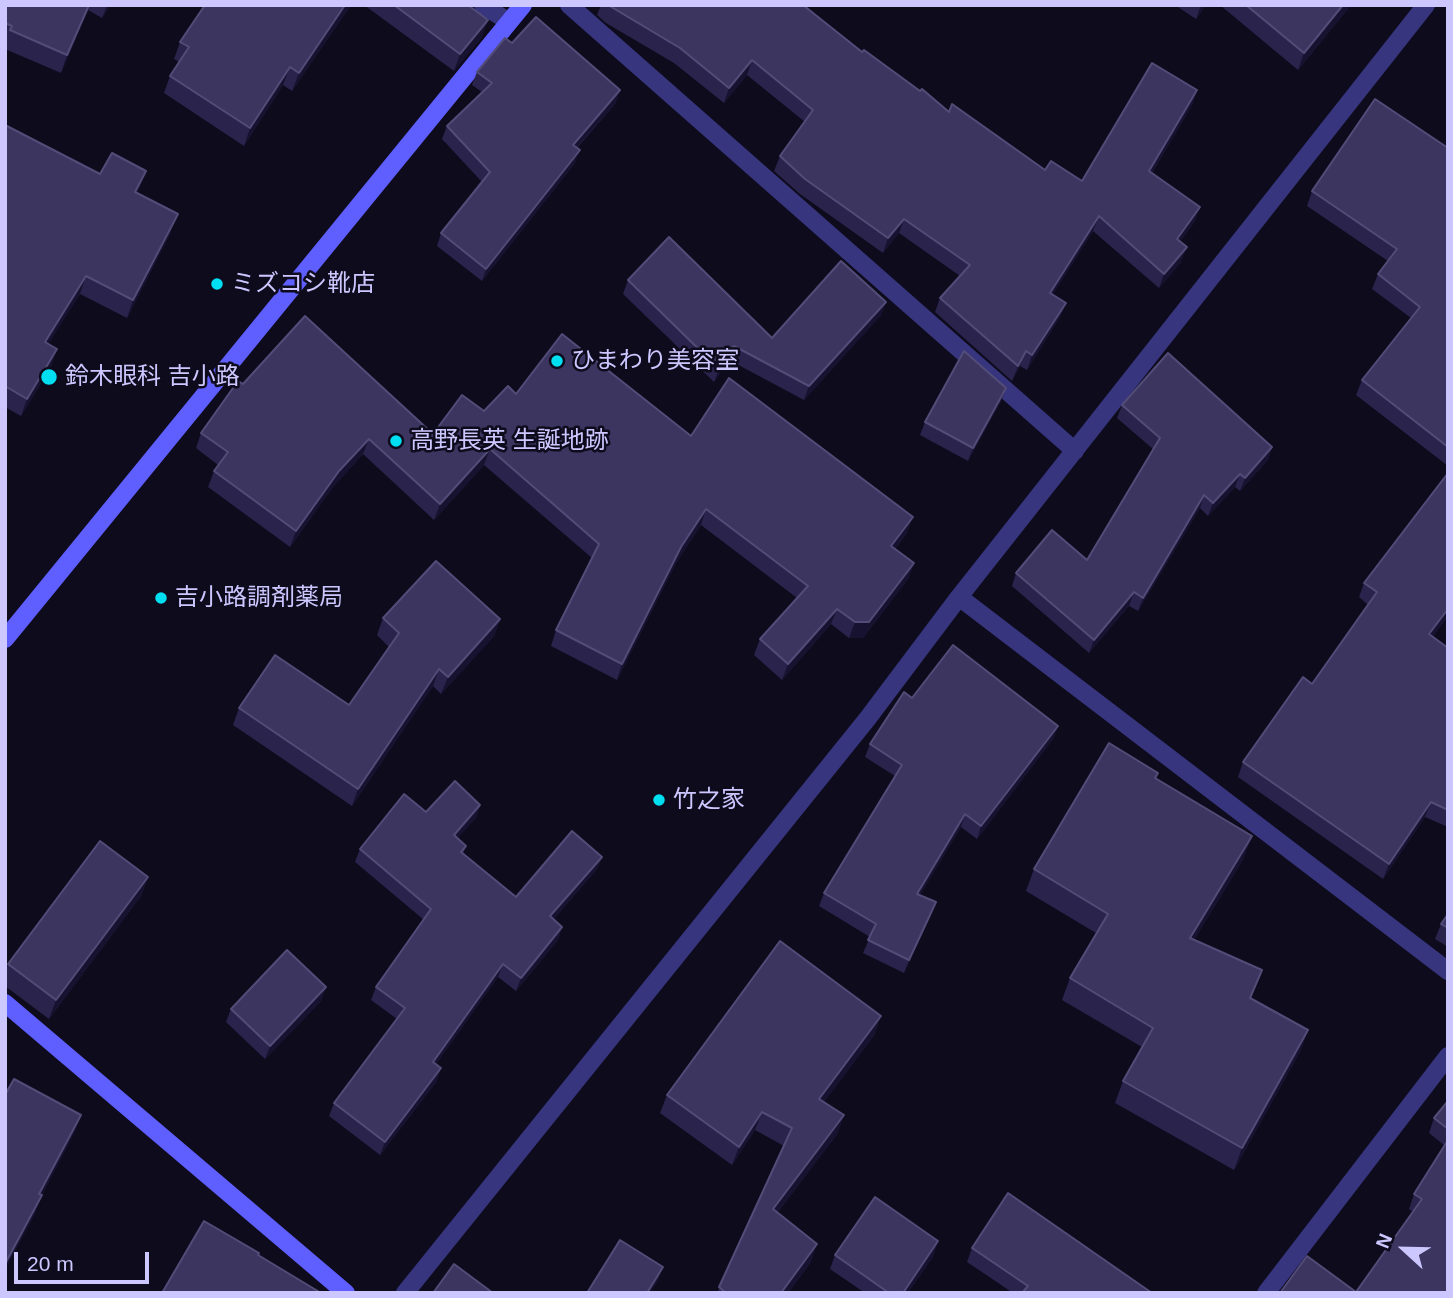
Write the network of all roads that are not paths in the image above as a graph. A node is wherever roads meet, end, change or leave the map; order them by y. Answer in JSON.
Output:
{"nodes":[{"id":1,"x":483,"y":5,"type":"edge"},
{"id":2,"x":523,"y":5,"type":"edge"},
{"id":3,"x":569,"y":5,"type":"edge"},
{"id":4,"x":1426,"y":5,"type":"edge"},
{"id":5,"x":509,"y":22,"type":"junction"},
{"id":6,"x":1075,"y":451,"type":"junction"},
{"id":7,"x":959,"y":597,"type":"junction"},
{"id":8,"x":5,"y":639,"type":"edge"},
{"id":9,"x":1448,"y":971,"type":"edge"},
{"id":10,"x":5,"y":1003,"type":"edge"},
{"id":11,"x":1448,"y":1056,"type":"edge"},
{"id":12,"x":346,"y":1293,"type":"edge"},
{"id":13,"x":405,"y":1293,"type":"edge"},
{"id":14,"x":1266,"y":1293,"type":"edge"}],
"edges":[{"from":1,"to":5,"type":"street"},
{"from":2,"to":5,"type":"street"},
{"from":3,"to":6,"type":"street"},
{"from":4,"to":6,"type":"street"},
{"from":5,"to":8,"type":"street"},
{"from":6,"to":7,"type":"street"},
{"from":7,"to":9,"type":"street"},
{"from":7,"to":13,"type":"street"},
{"from":10,"to":12,"type":"street"},
{"from":11,"to":14,"type":"street"}]}
